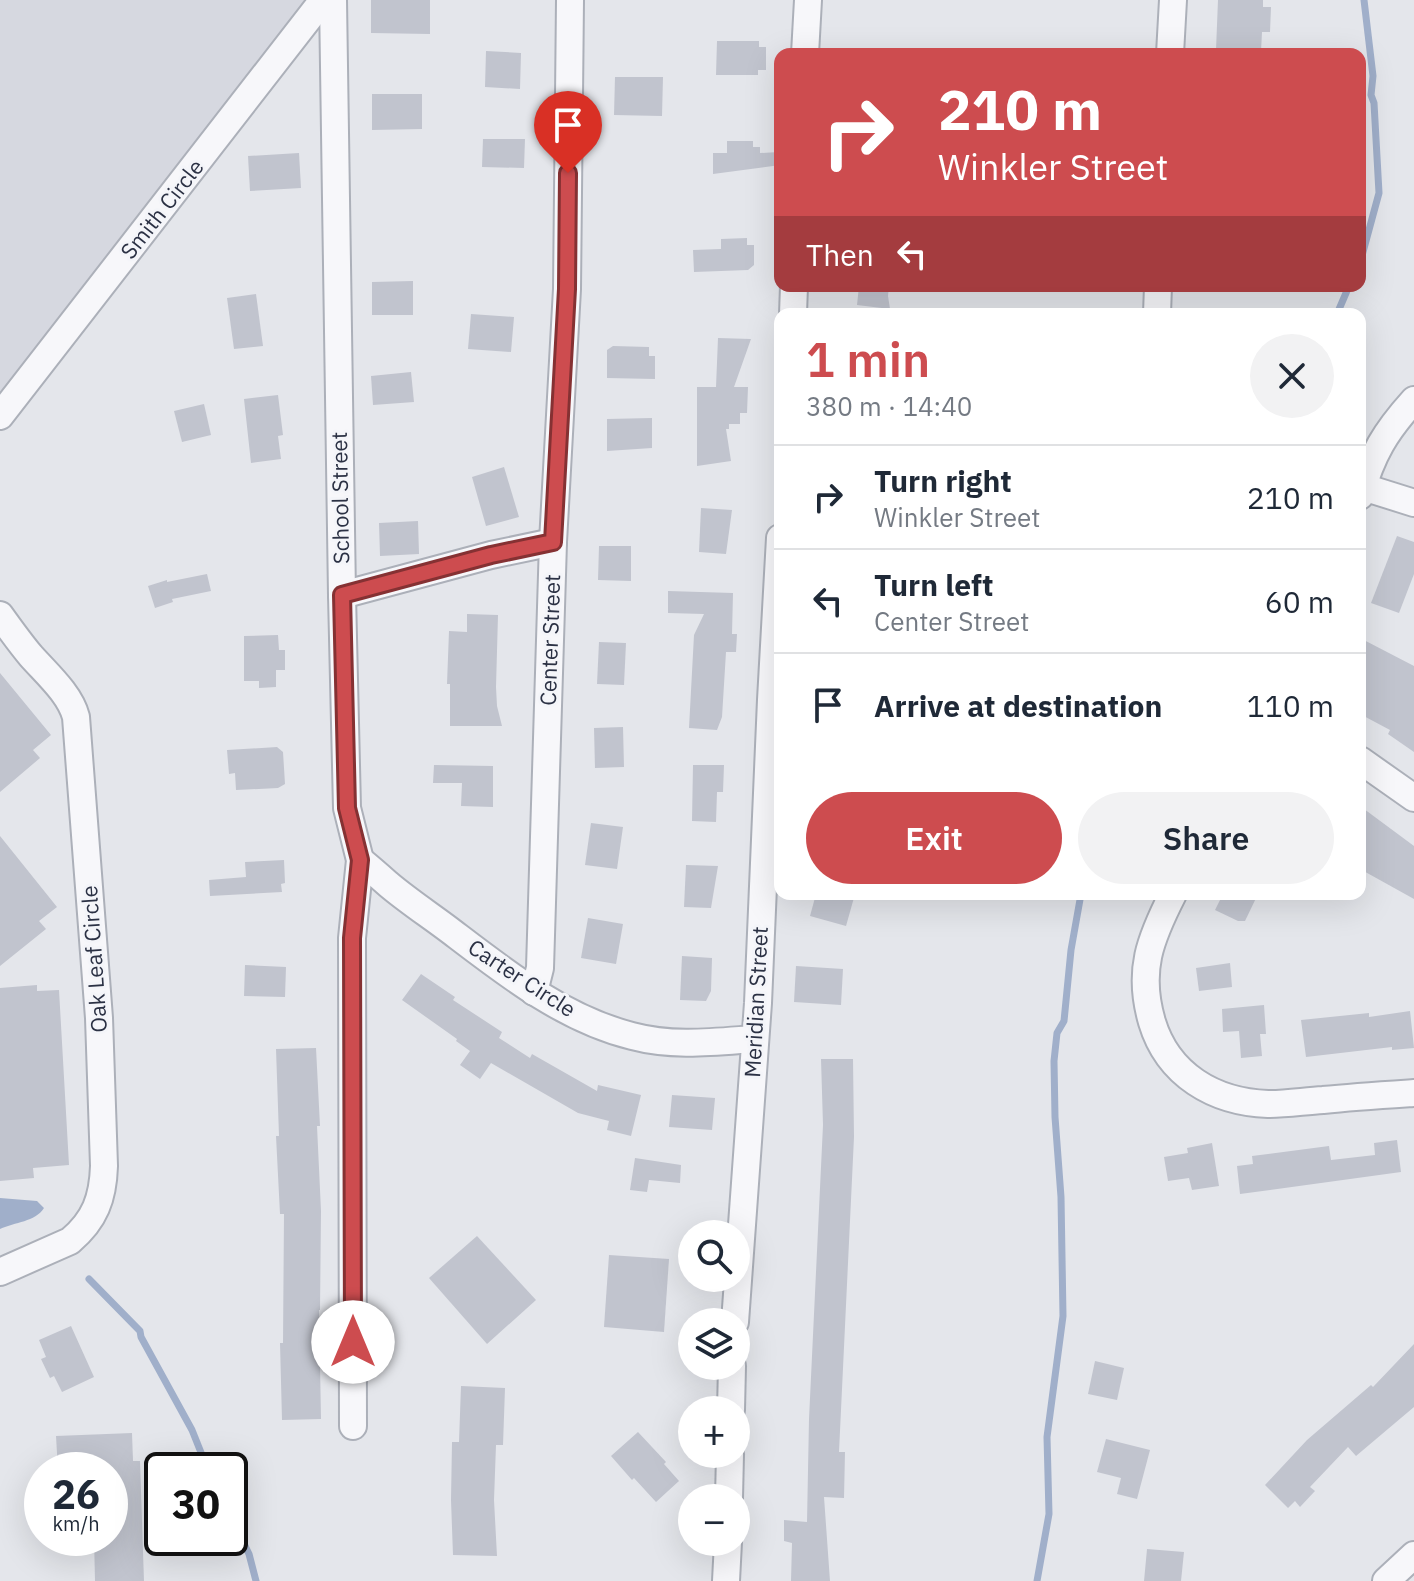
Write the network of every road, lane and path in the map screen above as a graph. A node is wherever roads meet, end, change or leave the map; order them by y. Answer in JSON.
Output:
{"nodes":[{"id":1,"x":323,"y":0,"type":"edge"},
{"id":2,"x":333,"y":0,"type":"edge"},
{"id":3,"x":570,"y":0,"type":"edge"},
{"id":4,"x":808,"y":0,"type":"edge"},
{"id":5,"x":1173,"y":0,"type":"edge"},
{"id":6,"x":805,"y":48,"type":"edge"},
{"id":7,"x":1170,"y":48,"type":"edge"},
{"id":8,"x":1414,"y":400,"type":"edge"},
{"id":9,"x":0,"y":416,"type":"edge"},
{"id":10,"x":1366,"y":474,"type":"edge"},
{"id":11,"x":1366,"y":491,"type":"edge"},
{"id":12,"x":1414,"y":503,"type":"edge"},
{"id":13,"x":553,"y":542,"type":"junction"},
{"id":14,"x":342,"y":595,"type":"junction"},
{"id":15,"x":0,"y":615,"type":"edge"},
{"id":16,"x":774,"y":645,"type":"edge"},
{"id":17,"x":1366,"y":764,"type":"edge"},
{"id":18,"x":1414,"y":798,"type":"edge"},
{"id":19,"x":360,"y":860,"type":"junction"},
{"id":20,"x":1170,"y":900,"type":"edge"},
{"id":21,"x":534,"y":992,"type":"junction"},
{"id":22,"x":754,"y":1039,"type":"junction"},
{"id":23,"x":1414,"y":1093,"type":"edge"},
{"id":24,"x":0,"y":1272,"type":"edge"},
{"id":25,"x":736,"y":1308,"type":"edge"},
{"id":26,"x":353,"y":1426,"type":"dead end"},
{"id":27,"x":1414,"y":1555,"type":"edge"},
{"id":28,"x":727,"y":1556,"type":"edge"},
{"id":29,"x":726,"y":1581,"type":"edge"},
{"id":30,"x":1386,"y":1581,"type":"edge"}],
"edges":[{"from":1,"to":9,"type":"street","name":"Smith Circle"},
{"from":2,"to":14,"type":"street","name":"School Street"},
{"from":3,"to":13,"type":"street","name":"Center Street"},
{"from":4,"to":6,"type":"street"},
{"from":5,"to":7,"type":"street"},
{"from":8,"to":10,"type":"street"},
{"from":11,"to":12,"type":"street"},
{"from":13,"to":14,"type":"street"},
{"from":13,"to":21,"type":"street","name":"Center Street"},
{"from":14,"to":19,"type":"street","name":"School Street"},
{"from":15,"to":24,"type":"street","name":"Oak Leaf Circle"},
{"from":16,"to":22,"type":"street","name":"Meridian Street"},
{"from":17,"to":18,"type":"street"},
{"from":19,"to":21,"type":"street","name":"Carter Circle"},
{"from":19,"to":26,"type":"street","name":"School Street"},
{"from":20,"to":23,"type":"street"},
{"from":21,"to":22,"type":"street","name":"Carter Circle"},
{"from":22,"to":25,"type":"street","name":"Meridian Street"},
{"from":27,"to":30,"type":"street"},
{"from":28,"to":29,"type":"street"}]}
